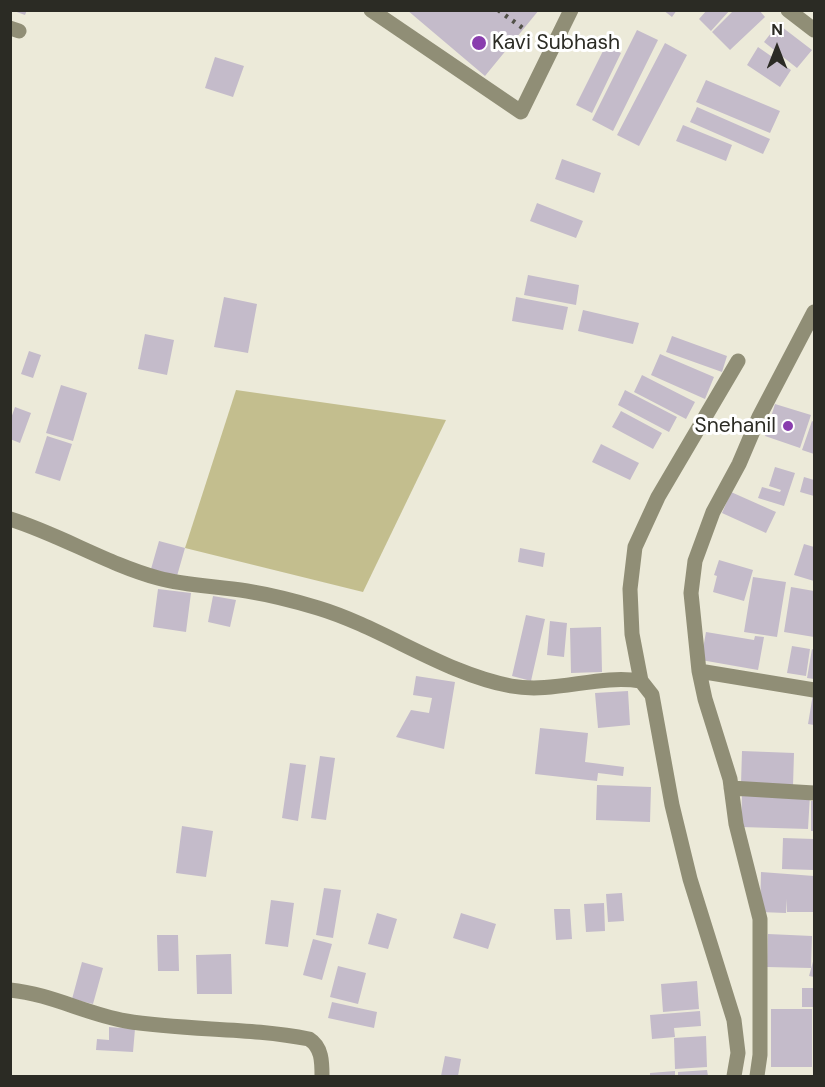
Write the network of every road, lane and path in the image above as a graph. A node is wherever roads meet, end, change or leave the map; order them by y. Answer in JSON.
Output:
{"nodes":[{"id":1,"x":371,"y":10,"type":"edge"},
{"id":2,"x":571,"y":10,"type":"edge"},
{"id":3,"x":788,"y":10,"type":"edge"},
{"id":4,"x":814,"y":30,"type":"edge"},
{"id":5,"x":814,"y":312,"type":"edge"},
{"id":6,"x":738,"y":361,"type":"dead end"},
{"id":7,"x":10,"y":519,"type":"edge"},
{"id":8,"x":699,"y":671,"type":"junction"},
{"id":9,"x":641,"y":681,"type":"junction"},
{"id":10,"x":814,"y":690,"type":"edge"},
{"id":11,"x":731,"y":788,"type":"junction"},
{"id":12,"x":814,"y":793,"type":"edge"},
{"id":13,"x":10,"y":990,"type":"edge"},
{"id":14,"x":322,"y":1077,"type":"edge"},
{"id":15,"x":734,"y":1077,"type":"edge"},
{"id":16,"x":757,"y":1077,"type":"edge"}],
"edges":[{"from":1,"to":2,"type":"street"},
{"from":3,"to":4,"type":"street"},
{"from":5,"to":8,"type":"street"},
{"from":6,"to":9,"type":"street"},
{"from":7,"to":9,"type":"street"},
{"from":8,"to":10,"type":"street"},
{"from":8,"to":11,"type":"street"},
{"from":9,"to":15,"type":"street"},
{"from":11,"to":12,"type":"street"},
{"from":11,"to":16,"type":"street"},
{"from":13,"to":14,"type":"street"}]}
